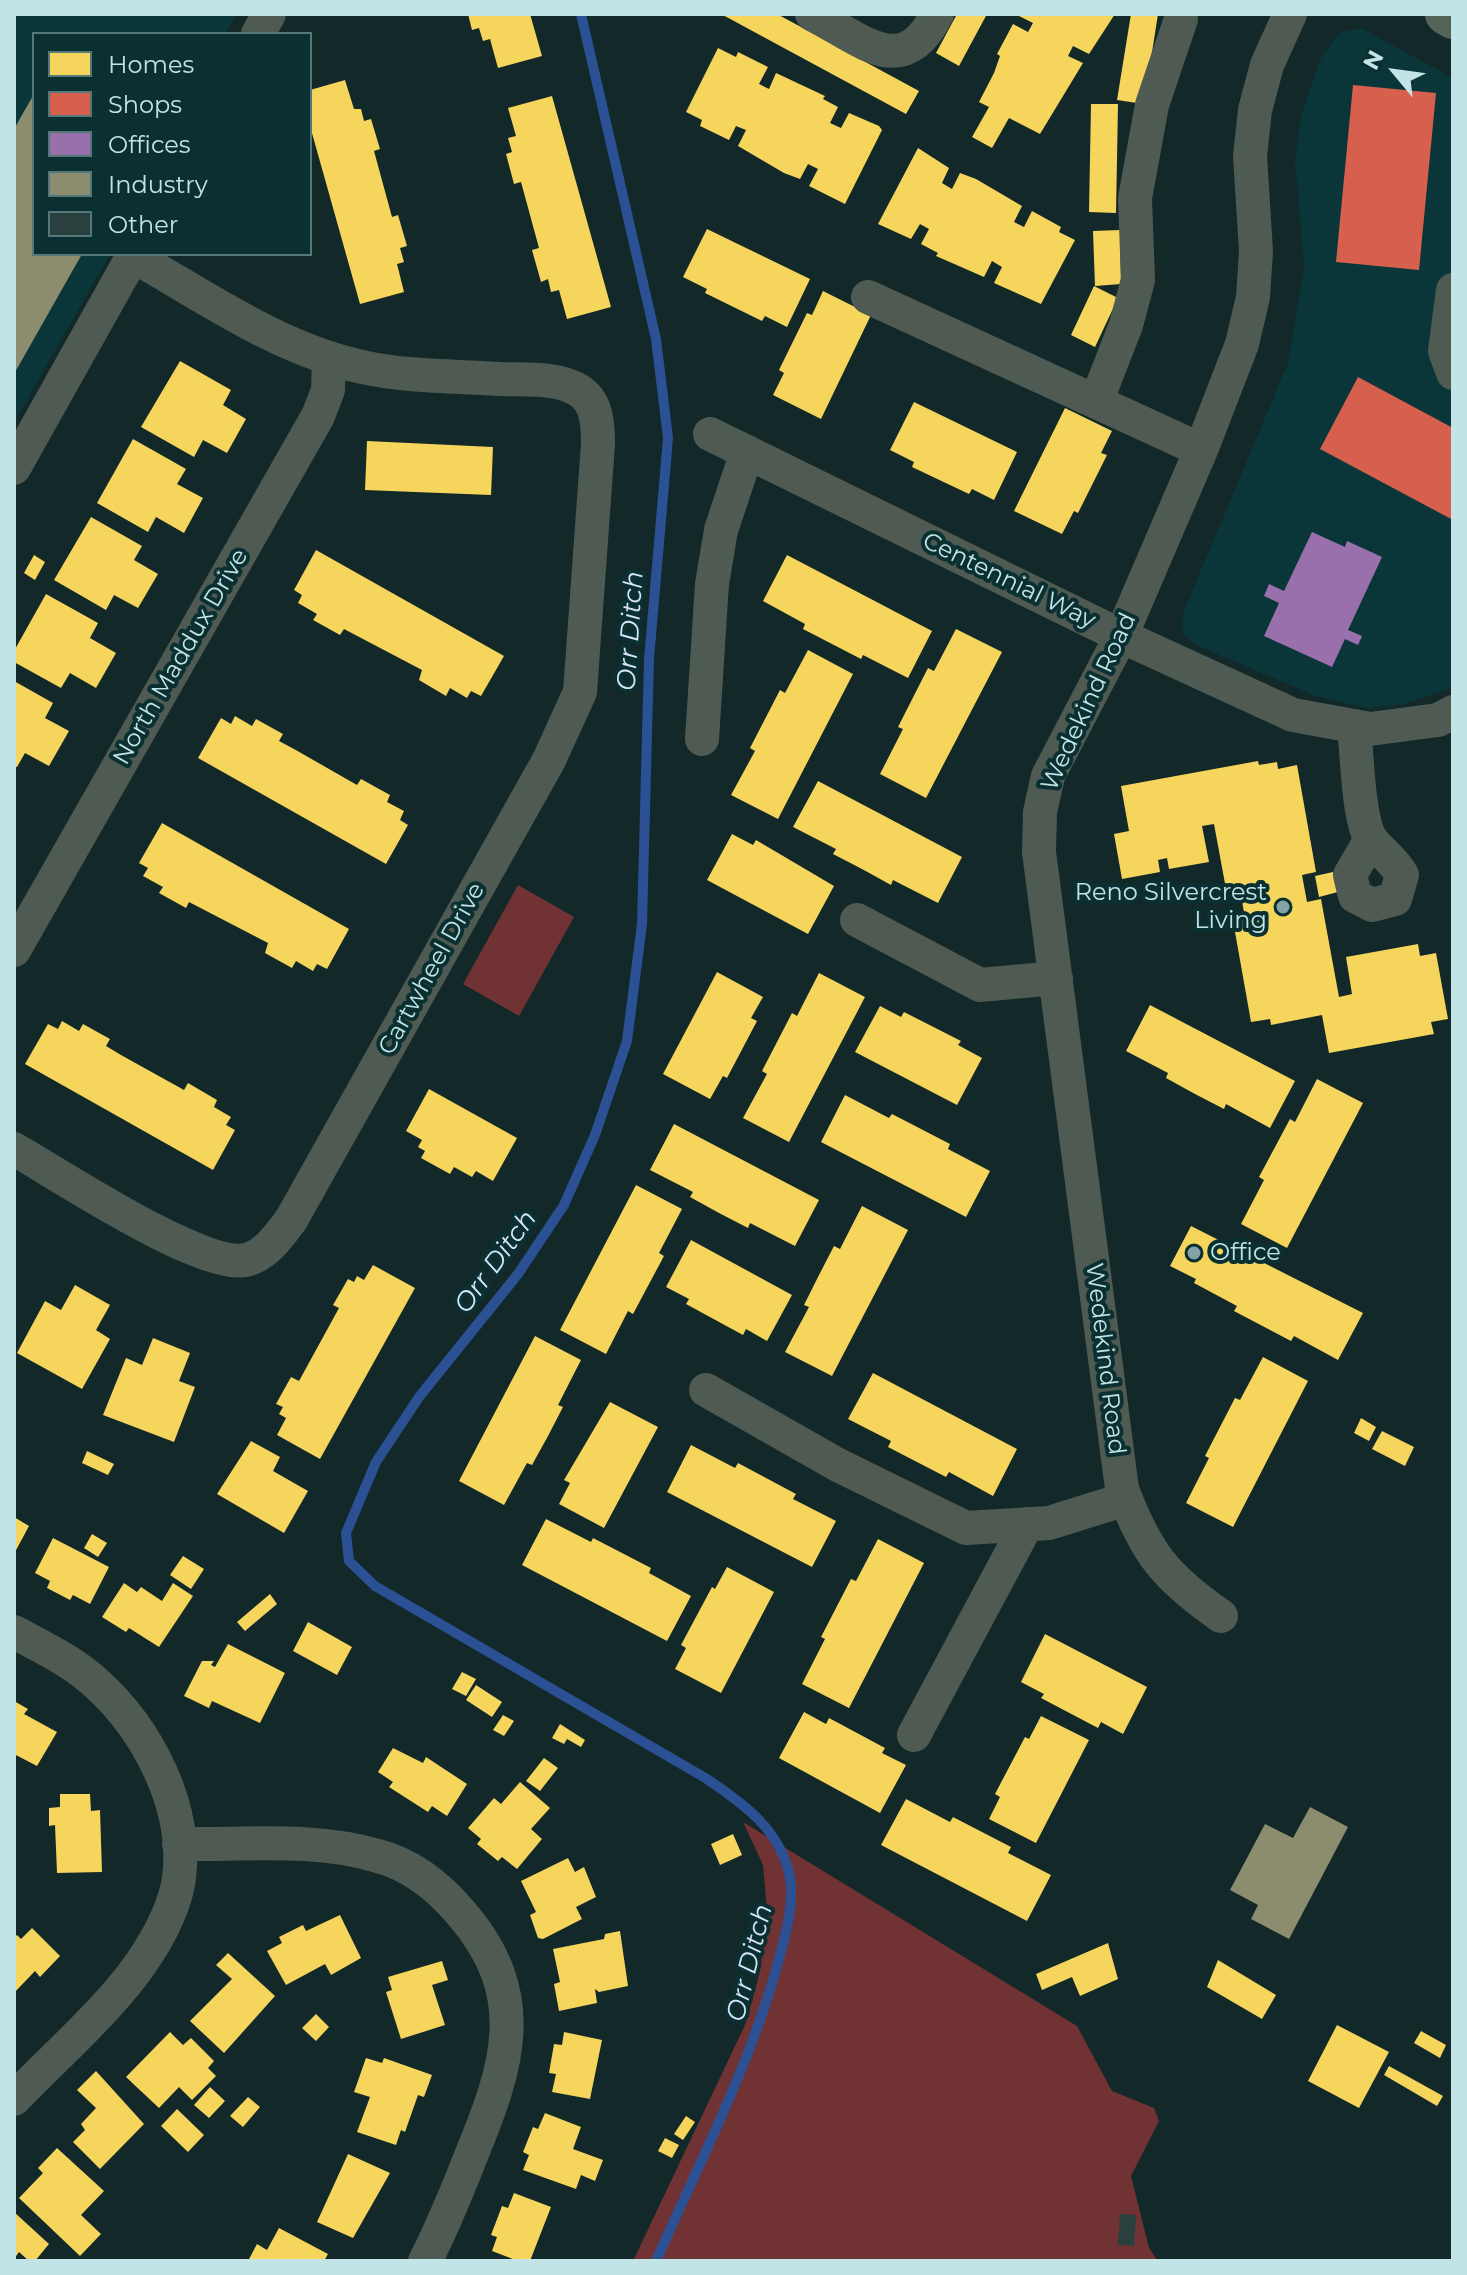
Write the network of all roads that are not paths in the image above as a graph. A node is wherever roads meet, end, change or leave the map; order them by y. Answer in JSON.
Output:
{"nodes":[{"id":1,"x":269,"y":14,"type":"edge"},
{"id":2,"x":812,"y":14,"type":"edge"},
{"id":3,"x":937,"y":14,"type":"edge"},
{"id":4,"x":1290,"y":14,"type":"edge"},
{"id":5,"x":1446,"y":14,"type":"edge"},
{"id":6,"x":1453,"y":18,"type":"edge"},
{"id":7,"x":1181,"y":19,"type":"dead end"},
{"id":8,"x":259,"y":32,"type":"edge"},
{"id":9,"x":133,"y":256,"type":"edge"},
{"id":10,"x":136,"y":256,"type":"edge"},
{"id":11,"x":1453,"y":290,"type":"edge"},
{"id":12,"x":868,"y":297,"type":"dead end"},
{"id":13,"x":329,"y":358,"type":"junction"},
{"id":14,"x":1453,"y":373,"type":"edge"},
{"id":15,"x":1096,"y":402,"type":"junction"},
{"id":16,"x":710,"y":434,"type":"dead end"},
{"id":17,"x":1201,"y":450,"type":"junction"},
{"id":18,"x":747,"y":452,"type":"junction"},
{"id":19,"x":14,"y":468,"type":"edge"},
{"id":20,"x":1121,"y":636,"type":"junction"},
{"id":21,"x":1453,"y":712,"type":"edge"},
{"id":22,"x":1354,"y":726,"type":"junction"},
{"id":23,"x":702,"y":739,"type":"dead end"},
{"id":24,"x":1371,"y":839,"type":"dead end"},
{"id":25,"x":857,"y":920,"type":"dead end"},
{"id":26,"x":14,"y":950,"type":"edge"},
{"id":27,"x":1056,"y":978,"type":"junction"},
{"id":28,"x":14,"y":1149,"type":"edge"},
{"id":29,"x":706,"y":1390,"type":"dead end"},
{"id":30,"x":1126,"y":1499,"type":"junction"},
{"id":31,"x":1027,"y":1524,"type":"junction"},
{"id":32,"x":1221,"y":1616,"type":"dead end"},
{"id":33,"x":14,"y":1632,"type":"edge"},
{"id":34,"x":914,"y":1735,"type":"dead end"},
{"id":35,"x":179,"y":1844,"type":"junction"},
{"id":36,"x":14,"y":2099,"type":"edge"},
{"id":37,"x":425,"y":2261,"type":"edge"}],
"edges":[{"from":1,"to":8,"type":"street"},
{"from":2,"to":3,"type":"street"},
{"from":4,"to":17,"type":"street","name":"Wedekind Road"},
{"from":5,"to":6,"type":"main road"},
{"from":7,"to":15,"type":"street"},
{"from":9,"to":19,"type":"street"},
{"from":10,"to":13,"type":"street"},
{"from":11,"to":14,"type":"street"},
{"from":12,"to":15,"type":"street"},
{"from":13,"to":26,"type":"street","name":"North Maddux Drive"},
{"from":13,"to":28,"type":"street","name":"Cartwheel Drive"},
{"from":15,"to":17,"type":"street"},
{"from":16,"to":18,"type":"street","name":"Centennial Way"},
{"from":17,"to":20,"type":"street","name":"Wedekind Road"},
{"from":18,"to":20,"type":"street","name":"Centennial Way"},
{"from":18,"to":23,"type":"street"},
{"from":20,"to":22,"type":"street","name":"Centennial Way"},
{"from":20,"to":27,"type":"street","name":"Wedekind Road"},
{"from":21,"to":22,"type":"street","name":"Centennial Way"},
{"from":22,"to":24,"type":"street"},
{"from":25,"to":27,"type":"street"},
{"from":27,"to":30,"type":"street","name":"Wedekind Road"},
{"from":29,"to":31,"type":"street"},
{"from":30,"to":31,"type":"street"},
{"from":30,"to":32,"type":"street","name":"Wedekind Road"},
{"from":31,"to":34,"type":"street"},
{"from":33,"to":35,"type":"street"},
{"from":35,"to":36,"type":"street"},
{"from":35,"to":37,"type":"street"}]}
